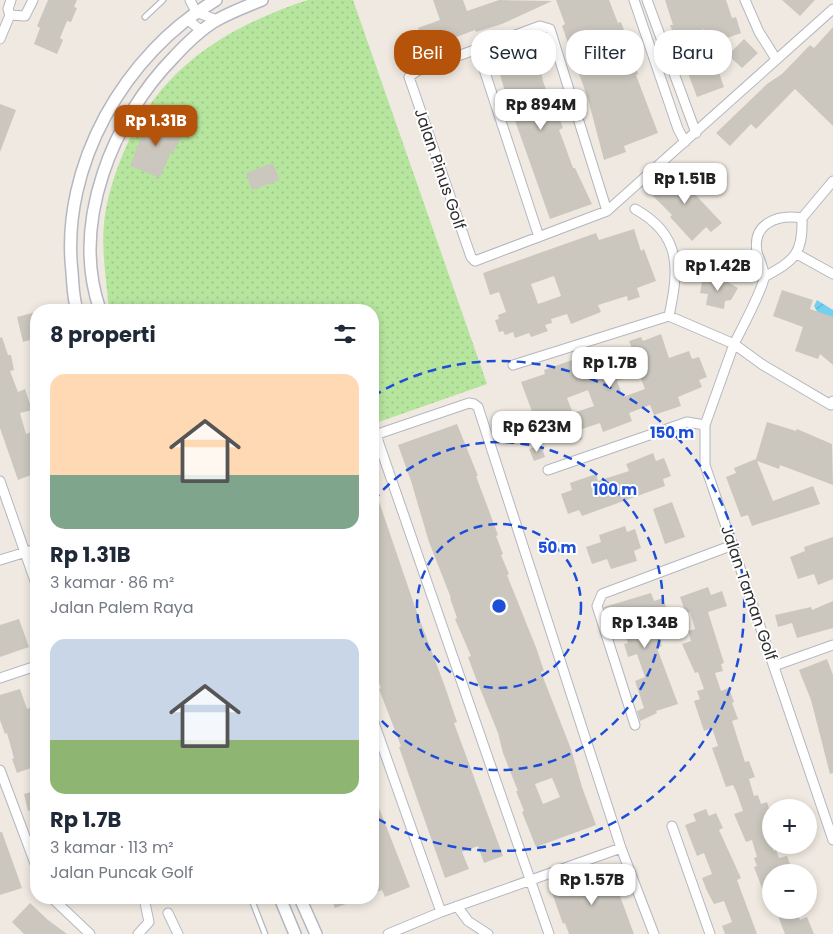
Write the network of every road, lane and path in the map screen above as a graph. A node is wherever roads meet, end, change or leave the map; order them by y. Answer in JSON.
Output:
{"nodes":[{"id":1,"x":11,"y":0,"type":"edge"},
{"id":2,"x":33,"y":0,"type":"edge"},
{"id":3,"x":163,"y":0,"type":"edge"},
{"id":4,"x":190,"y":0,"type":"edge"},
{"id":5,"x":216,"y":0,"type":"edge"},
{"id":6,"x":262,"y":0,"type":"edge"},
{"id":7,"x":634,"y":0,"type":"edge"},
{"id":8,"x":647,"y":0,"type":"edge"},
{"id":9,"x":745,"y":0,"type":"edge"},
{"id":10,"x":833,"y":9,"type":"edge"},
{"id":11,"x":10,"y":15,"type":"junction"},
{"id":12,"x":191,"y":16,"type":"junction"},
{"id":13,"x":145,"y":17,"type":"dead end"},
{"id":14,"x":216,"y":20,"type":"junction"},
{"id":15,"x":530,"y":30,"type":"edge"},
{"id":16,"x":550,"y":30,"type":"edge"},
{"id":17,"x":199,"y":34,"type":"junction"},
{"id":18,"x":0,"y":39,"type":"edge"},
{"id":19,"x":556,"y":48,"type":"edge"},
{"id":20,"x":471,"y":53,"type":"edge"},
{"id":21,"x":776,"y":59,"type":"junction"},
{"id":22,"x":486,"y":75,"type":"edge"},
{"id":23,"x":696,"y":133,"type":"junction"},
{"id":24,"x":685,"y":142,"type":"junction"},
{"id":25,"x":833,"y":181,"type":"edge"},
{"id":26,"x":635,"y":209,"type":"dead end"},
{"id":27,"x":607,"y":211,"type":"junction"},
{"id":28,"x":802,"y":218,"type":"junction"},
{"id":29,"x":539,"y":237,"type":"junction"},
{"id":30,"x":797,"y":254,"type":"junction"},
{"id":31,"x":833,"y":274,"type":"edge"},
{"id":32,"x":764,"y":277,"type":"junction"},
{"id":33,"x":76,"y":304,"type":"edge"},
{"id":34,"x":99,"y":304,"type":"edge"},
{"id":35,"x":669,"y":316,"type":"junction"},
{"id":36,"x":734,"y":344,"type":"junction"},
{"id":37,"x":513,"y":365,"type":"dead end"},
{"id":38,"x":833,"y":401,"type":"edge"},
{"id":39,"x":705,"y":425,"type":"junction"},
{"id":40,"x":379,"y":434,"type":"edge"},
{"id":41,"x":379,"y":450,"type":"edge"},
{"id":42,"x":548,"y":470,"type":"dead end"},
{"id":43,"x":0,"y":481,"type":"edge"},
{"id":44,"x":734,"y":545,"type":"junction"},
{"id":45,"x":30,"y":551,"type":"edge"},
{"id":46,"x":25,"y":553,"type":"junction"},
{"id":47,"x":0,"y":560,"type":"edge"},
{"id":48,"x":30,"y":567,"type":"edge"},
{"id":49,"x":833,"y":645,"type":"edge"},
{"id":50,"x":774,"y":666,"type":"junction"},
{"id":51,"x":30,"y":668,"type":"edge"},
{"id":52,"x":0,"y":678,"type":"edge"},
{"id":53,"x":635,"y":725,"type":"dead end"},
{"id":54,"x":379,"y":737,"type":"edge"},
{"id":55,"x":0,"y":770,"type":"edge"},
{"id":56,"x":4,"y":794,"type":"edge"},
{"id":57,"x":672,"y":826,"type":"dead end"},
{"id":58,"x":833,"y":840,"type":"edge"},
{"id":59,"x":621,"y":848,"type":"junction"},
{"id":60,"x":30,"y":852,"type":"edge"},
{"id":61,"x":530,"y":880,"type":"junction"},
{"id":62,"x":58,"y":904,"type":"edge"},
{"id":63,"x":145,"y":904,"type":"edge"},
{"id":64,"x":253,"y":904,"type":"edge"},
{"id":65,"x":283,"y":904,"type":"edge"},
{"id":66,"x":303,"y":904,"type":"edge"},
{"id":67,"x":457,"y":906,"type":"junction"},
{"id":68,"x":440,"y":912,"type":"junction"},
{"id":69,"x":168,"y":913,"type":"dead end"},
{"id":70,"x":90,"y":934,"type":"edge"},
{"id":71,"x":138,"y":934,"type":"edge"},
{"id":72,"x":178,"y":934,"type":"edge"},
{"id":73,"x":265,"y":934,"type":"edge"},
{"id":74,"x":296,"y":934,"type":"edge"},
{"id":75,"x":316,"y":934,"type":"edge"},
{"id":76,"x":388,"y":934,"type":"edge"},
{"id":77,"x":488,"y":934,"type":"edge"},
{"id":78,"x":549,"y":934,"type":"edge"},
{"id":79,"x":654,"y":934,"type":"edge"},
{"id":80,"x":710,"y":934,"type":"edge"}],
"edges":[{"from":1,"to":11,"type":"street"},
{"from":2,"to":11,"type":"street"},
{"from":3,"to":13,"type":"lane"},
{"from":4,"to":12,"type":"street"},
{"from":5,"to":12,"type":"street"},
{"from":6,"to":14,"type":"street"},
{"from":7,"to":24,"type":"street"},
{"from":8,"to":23,"type":"street"},
{"from":9,"to":21,"type":"street"},
{"from":10,"to":21,"type":"street"},
{"from":11,"to":18,"type":"street"},
{"from":12,"to":14,"type":"street"},
{"from":12,"to":17,"type":"street"},
{"from":12,"to":33,"type":"street"},
{"from":14,"to":17,"type":"street"},
{"from":15,"to":16,"type":"street"},
{"from":17,"to":34,"type":"street"},
{"from":19,"to":27,"type":"street"},
{"from":20,"to":29,"type":"street","name":"Jalan Pinus Golf"},
{"from":21,"to":23,"type":"street"},
{"from":22,"to":29,"type":"street"},
{"from":23,"to":24,"type":"street"},
{"from":24,"to":27,"type":"street"},
{"from":25,"to":28,"type":"street"},
{"from":26,"to":35,"type":"street"},
{"from":27,"to":29,"type":"street"},
{"from":28,"to":30,"type":"street"},
{"from":28,"to":32,"type":"street"},
{"from":30,"to":31,"type":"street"},
{"from":30,"to":32,"type":"street"},
{"from":32,"to":36,"type":"street","name":"Jalan Taman Golf"},
{"from":35,"to":36,"type":"street"},
{"from":35,"to":37,"type":"street"},
{"from":36,"to":38,"type":"street"},
{"from":36,"to":39,"type":"street","name":"Jalan Taman Golf"},
{"from":39,"to":42,"type":"street"},
{"from":39,"to":44,"type":"street","name":"Jalan Taman Golf"},
{"from":40,"to":59,"type":"street"},
{"from":41,"to":61,"type":"street"},
{"from":43,"to":46,"type":"street"},
{"from":44,"to":50,"type":"street","name":"Jalan Taman Golf"},
{"from":44,"to":53,"type":"street"},
{"from":45,"to":46,"type":"street"},
{"from":46,"to":47,"type":"street"},
{"from":46,"to":48,"type":"street"},
{"from":49,"to":50,"type":"street"},
{"from":50,"to":58,"type":"street","name":"Jalan Taman Golf"},
{"from":51,"to":52,"type":"street"},
{"from":54,"to":68,"type":"street"},
{"from":55,"to":56,"type":"street"},
{"from":56,"to":60,"type":"street"},
{"from":57,"to":80,"type":"street"},
{"from":59,"to":61,"type":"street"},
{"from":59,"to":79,"type":"street"},
{"from":61,"to":67,"type":"street"},
{"from":61,"to":78,"type":"street"},
{"from":62,"to":70,"type":"street"},
{"from":63,"to":71,"type":"street"},
{"from":64,"to":73,"type":"lane"},
{"from":65,"to":74,"type":"street"},
{"from":66,"to":75,"type":"street"},
{"from":67,"to":68,"type":"street"},
{"from":67,"to":77,"type":"street"},
{"from":68,"to":76,"type":"street"},
{"from":69,"to":72,"type":"street"}]}
